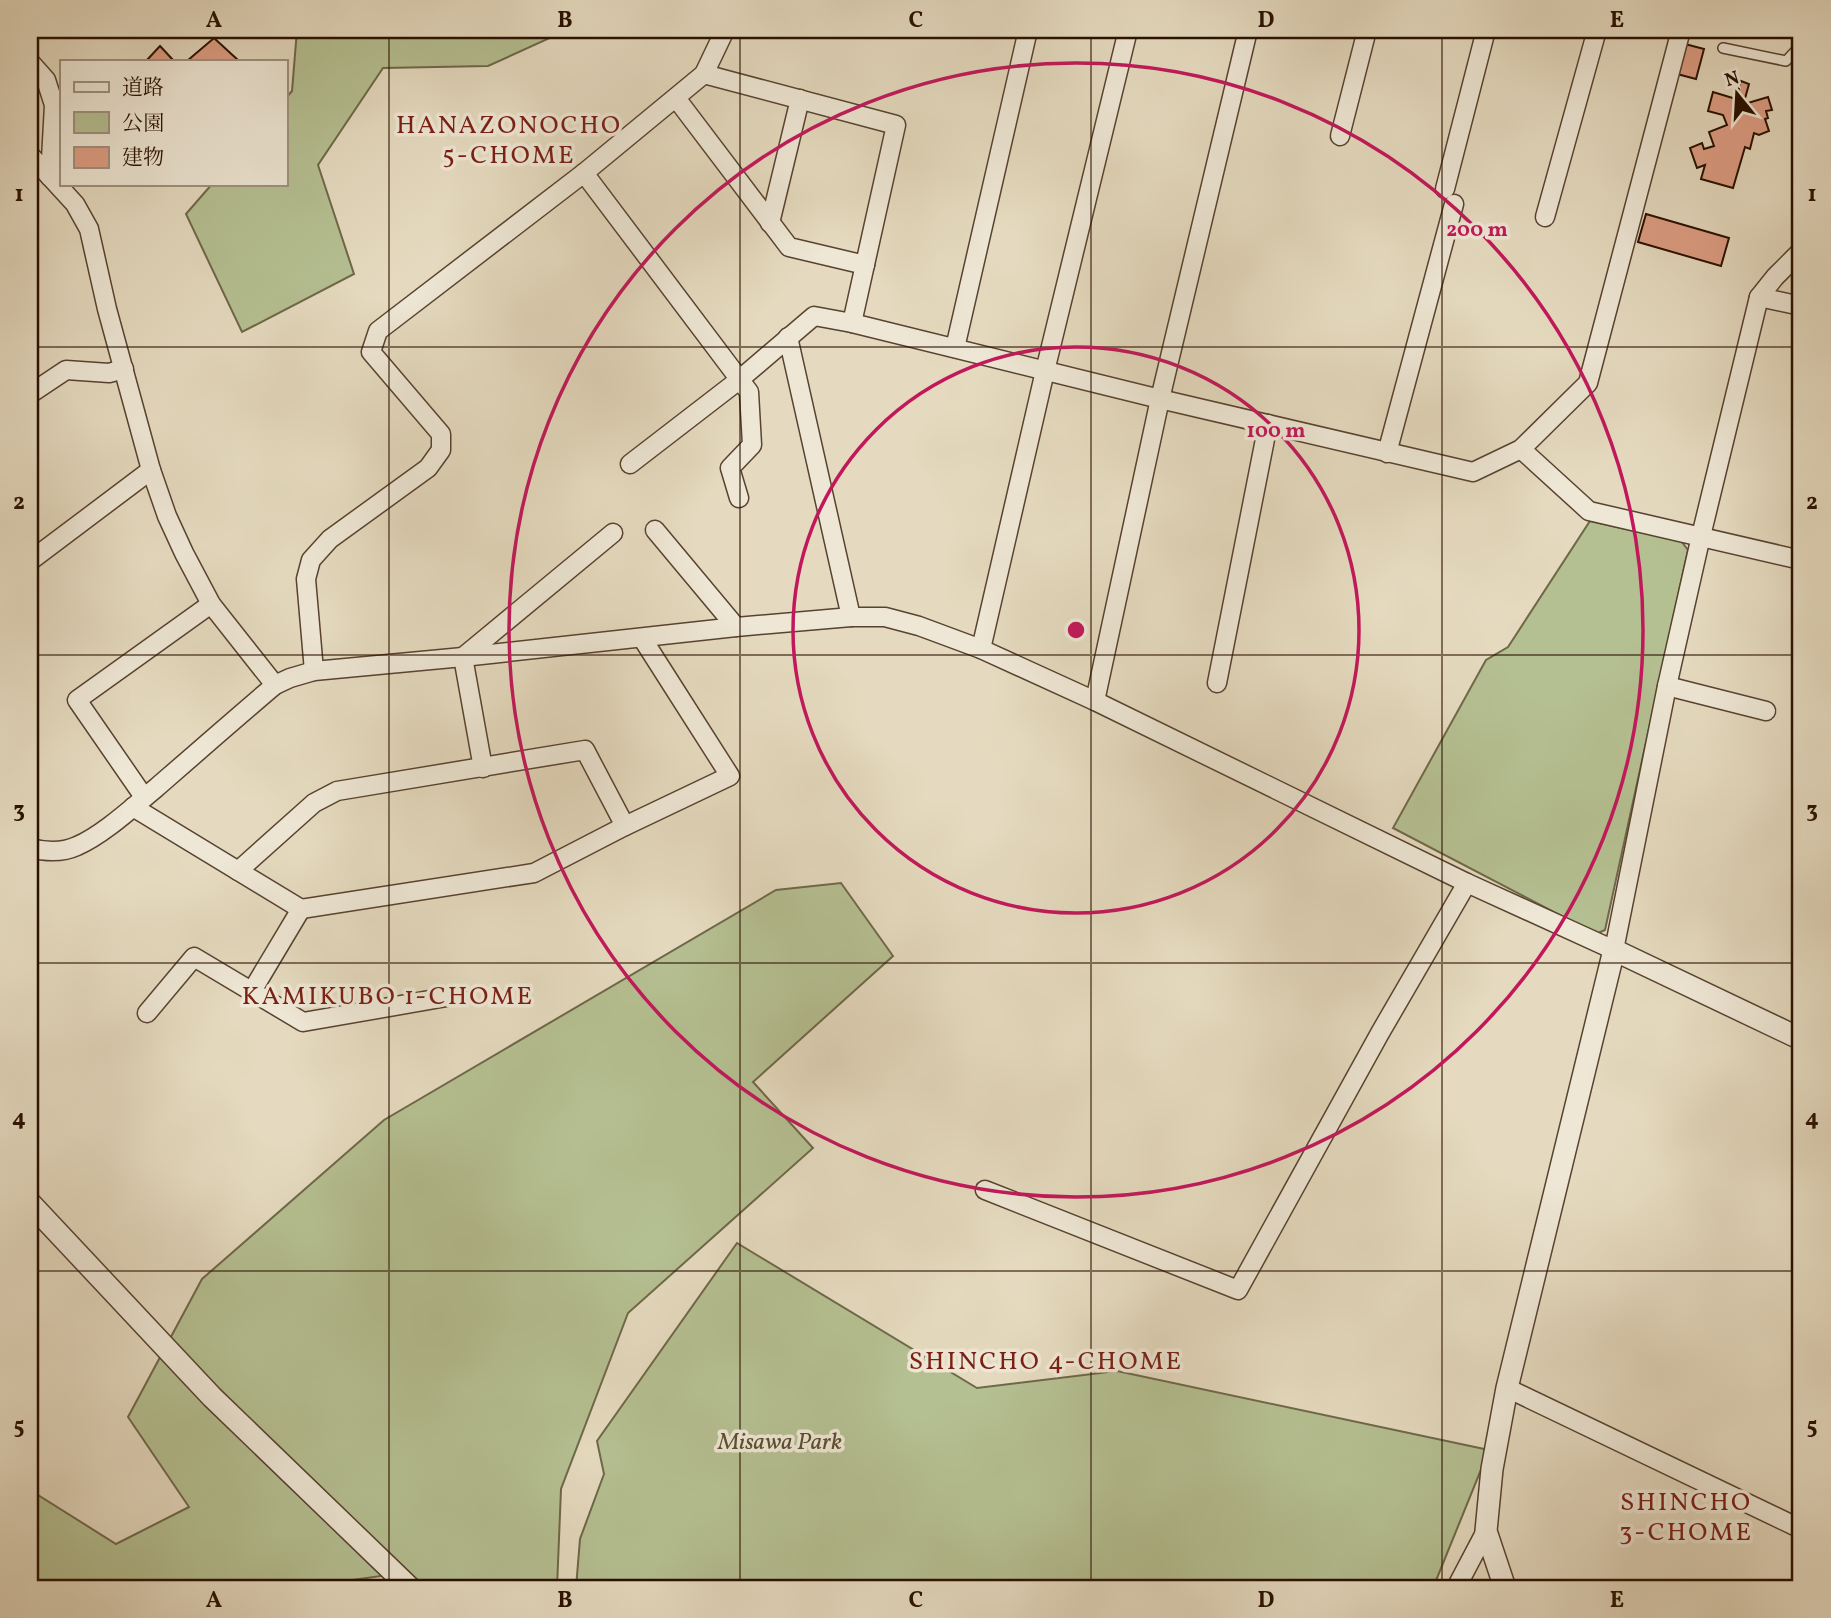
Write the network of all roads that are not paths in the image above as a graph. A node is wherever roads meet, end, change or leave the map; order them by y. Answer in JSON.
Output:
{"nodes":[{"id":1,"x":725,"y":30,"type":"edge"},
{"id":2,"x":1028,"y":30,"type":"edge"},
{"id":3,"x":1129,"y":30,"type":"edge"},
{"id":4,"x":1248,"y":30,"type":"edge"},
{"id":5,"x":1367,"y":30,"type":"edge"},
{"id":6,"x":1486,"y":30,"type":"edge"},
{"id":7,"x":1597,"y":30,"type":"edge"},
{"id":8,"x":1681,"y":30,"type":"edge"},
{"id":9,"x":1801,"y":45,"type":"edge"},
{"id":10,"x":1723,"y":48,"type":"dead end"},
{"id":11,"x":30,"y":62,"type":"edge"},
{"id":12,"x":704,"y":74,"type":"junction"},
{"id":13,"x":676,"y":97,"type":"junction"},
{"id":14,"x":800,"y":99,"type":"junction"},
{"id":15,"x":1340,"y":136,"type":"dead end"},
{"id":16,"x":30,"y":155,"type":"edge"},
{"id":17,"x":584,"y":173,"type":"junction"},
{"id":18,"x":50,"y":177,"type":"junction"},
{"id":19,"x":1545,"y":216,"type":"dead end"},
{"id":20,"x":770,"y":223,"type":"junction"},
{"id":21,"x":1801,"y":251,"type":"edge"},
{"id":22,"x":865,"y":265,"type":"junction"},
{"id":23,"x":1759,"y":297,"type":"junction"},
{"id":24,"x":1801,"y":306,"type":"edge"},
{"id":25,"x":852,"y":323,"type":"junction"},
{"id":26,"x":788,"y":337,"type":"junction"},
{"id":27,"x":955,"y":348,"type":"junction"},
{"id":28,"x":124,"y":369,"type":"junction"},
{"id":29,"x":1045,"y":371,"type":"junction"},
{"id":30,"x":739,"y":380,"type":"junction"},
{"id":31,"x":30,"y":394,"type":"edge"},
{"id":32,"x":1160,"y":399,"type":"junction"},
{"id":33,"x":1268,"y":424,"type":"junction"},
{"id":34,"x":1521,"y":449,"type":"junction"},
{"id":35,"x":1387,"y":453,"type":"junction"},
{"id":36,"x":630,"y":464,"type":"dead end"},
{"id":37,"x":151,"y":470,"type":"junction"},
{"id":38,"x":738,"y":498,"type":"dead end"},
{"id":39,"x":655,"y":530,"type":"dead end"},
{"id":40,"x":613,"y":533,"type":"dead end"},
{"id":41,"x":1701,"y":536,"type":"junction"},
{"id":42,"x":1801,"y":560,"type":"edge"},
{"id":43,"x":30,"y":561,"type":"edge"},
{"id":44,"x":211,"y":604,"type":"junction"},
{"id":45,"x":851,"y":617,"type":"junction"},
{"id":46,"x":736,"y":627,"type":"junction"},
{"id":47,"x":642,"y":638,"type":"junction"},
{"id":48,"x":981,"y":649,"type":"junction"},
{"id":49,"x":463,"y":657,"type":"junction"},
{"id":50,"x":314,"y":671,"type":"junction"},
{"id":51,"x":1217,"y":683,"type":"dead end"},
{"id":52,"x":275,"y":685,"type":"junction"},
{"id":53,"x":1667,"y":686,"type":"junction"},
{"id":54,"x":1095,"y":701,"type":"junction"},
{"id":55,"x":1766,"y":711,"type":"dead end"},
{"id":56,"x":483,"y":768,"type":"junction"},
{"id":57,"x":139,"y":802,"type":"junction"},
{"id":58,"x":625,"y":826,"type":"junction"},
{"id":59,"x":30,"y":848,"type":"edge"},
{"id":60,"x":238,"y":871,"type":"junction"},
{"id":61,"x":1467,"y":883,"type":"junction"},
{"id":62,"x":301,"y":909,"type":"junction"},
{"id":63,"x":1614,"y":950,"type":"junction"},
{"id":64,"x":252,"y":991,"type":"junction"},
{"id":65,"x":458,"y":995,"type":"dead end"},
{"id":66,"x":146,"y":1013,"type":"dead end"},
{"id":67,"x":1801,"y":1039,"type":"edge"},
{"id":68,"x":985,"y":1190,"type":"dead end"},
{"id":69,"x":30,"y":1203,"type":"edge"},
{"id":70,"x":1507,"y":1388,"type":"junction"},
{"id":71,"x":1801,"y":1529,"type":"edge"},
{"id":72,"x":1486,"y":1531,"type":"junction"},
{"id":73,"x":410,"y":1588,"type":"edge"},
{"id":74,"x":1456,"y":1588,"type":"edge"},
{"id":75,"x":1505,"y":1588,"type":"edge"}],
"edges":[{"from":1,"to":12,"type":"street"},
{"from":2,"to":27,"type":"street"},
{"from":3,"to":29,"type":"street"},
{"from":4,"to":32,"type":"street"},
{"from":5,"to":15,"type":"street"},
{"from":6,"to":35,"type":"street"},
{"from":7,"to":19,"type":"street"},
{"from":8,"to":34,"type":"street"},
{"from":9,"to":10,"type":"lane"},
{"from":11,"to":18,"type":"street"},
{"from":12,"to":13,"type":"street"},
{"from":12,"to":14,"type":"street"},
{"from":13,"to":17,"type":"street"},
{"from":13,"to":20,"type":"street"},
{"from":14,"to":20,"type":"street"},
{"from":14,"to":22,"type":"street"},
{"from":16,"to":18,"type":"street"},
{"from":17,"to":30,"type":"street"},
{"from":17,"to":50,"type":"street"},
{"from":18,"to":28,"type":"street"},
{"from":20,"to":22,"type":"street"},
{"from":21,"to":23,"type":"street"},
{"from":22,"to":25,"type":"street"},
{"from":23,"to":24,"type":"street"},
{"from":23,"to":41,"type":"street"},
{"from":25,"to":26,"type":"street"},
{"from":25,"to":27,"type":"street"},
{"from":26,"to":30,"type":"street"},
{"from":26,"to":45,"type":"street"},
{"from":27,"to":29,"type":"street"},
{"from":28,"to":31,"type":"street"},
{"from":28,"to":37,"type":"street"},
{"from":29,"to":32,"type":"street"},
{"from":29,"to":48,"type":"street"},
{"from":30,"to":36,"type":"street"},
{"from":30,"to":38,"type":"street"},
{"from":32,"to":33,"type":"street"},
{"from":32,"to":54,"type":"street"},
{"from":33,"to":35,"type":"street"},
{"from":33,"to":51,"type":"street"},
{"from":34,"to":35,"type":"street"},
{"from":34,"to":41,"type":"street"},
{"from":37,"to":43,"type":"street"},
{"from":37,"to":44,"type":"street"},
{"from":39,"to":46,"type":"street"},
{"from":40,"to":49,"type":"street"},
{"from":41,"to":42,"type":"street"},
{"from":41,"to":53,"type":"street"},
{"from":44,"to":52,"type":"street"},
{"from":44,"to":57,"type":"street"},
{"from":45,"to":46,"type":"street"},
{"from":45,"to":48,"type":"street"},
{"from":46,"to":47,"type":"street"},
{"from":47,"to":49,"type":"street"},
{"from":47,"to":58,"type":"street"},
{"from":48,"to":54,"type":"street"},
{"from":49,"to":50,"type":"street"},
{"from":49,"to":56,"type":"street"},
{"from":50,"to":52,"type":"street"},
{"from":52,"to":57,"type":"street"},
{"from":53,"to":55,"type":"street"},
{"from":53,"to":63,"type":"street"},
{"from":54,"to":61,"type":"street"},
{"from":56,"to":58,"type":"street"},
{"from":56,"to":60,"type":"street"},
{"from":57,"to":59,"type":"street"},
{"from":57,"to":60,"type":"street"},
{"from":58,"to":62,"type":"street"},
{"from":60,"to":62,"type":"street"},
{"from":61,"to":63,"type":"street"},
{"from":61,"to":68,"type":"street"},
{"from":62,"to":64,"type":"street"},
{"from":63,"to":67,"type":"street"},
{"from":63,"to":70,"type":"street"},
{"from":64,"to":65,"type":"street"},
{"from":64,"to":66,"type":"street"},
{"from":69,"to":73,"type":"street"},
{"from":70,"to":71,"type":"street"},
{"from":70,"to":72,"type":"street"},
{"from":72,"to":74,"type":"street"},
{"from":72,"to":75,"type":"street"}]}
